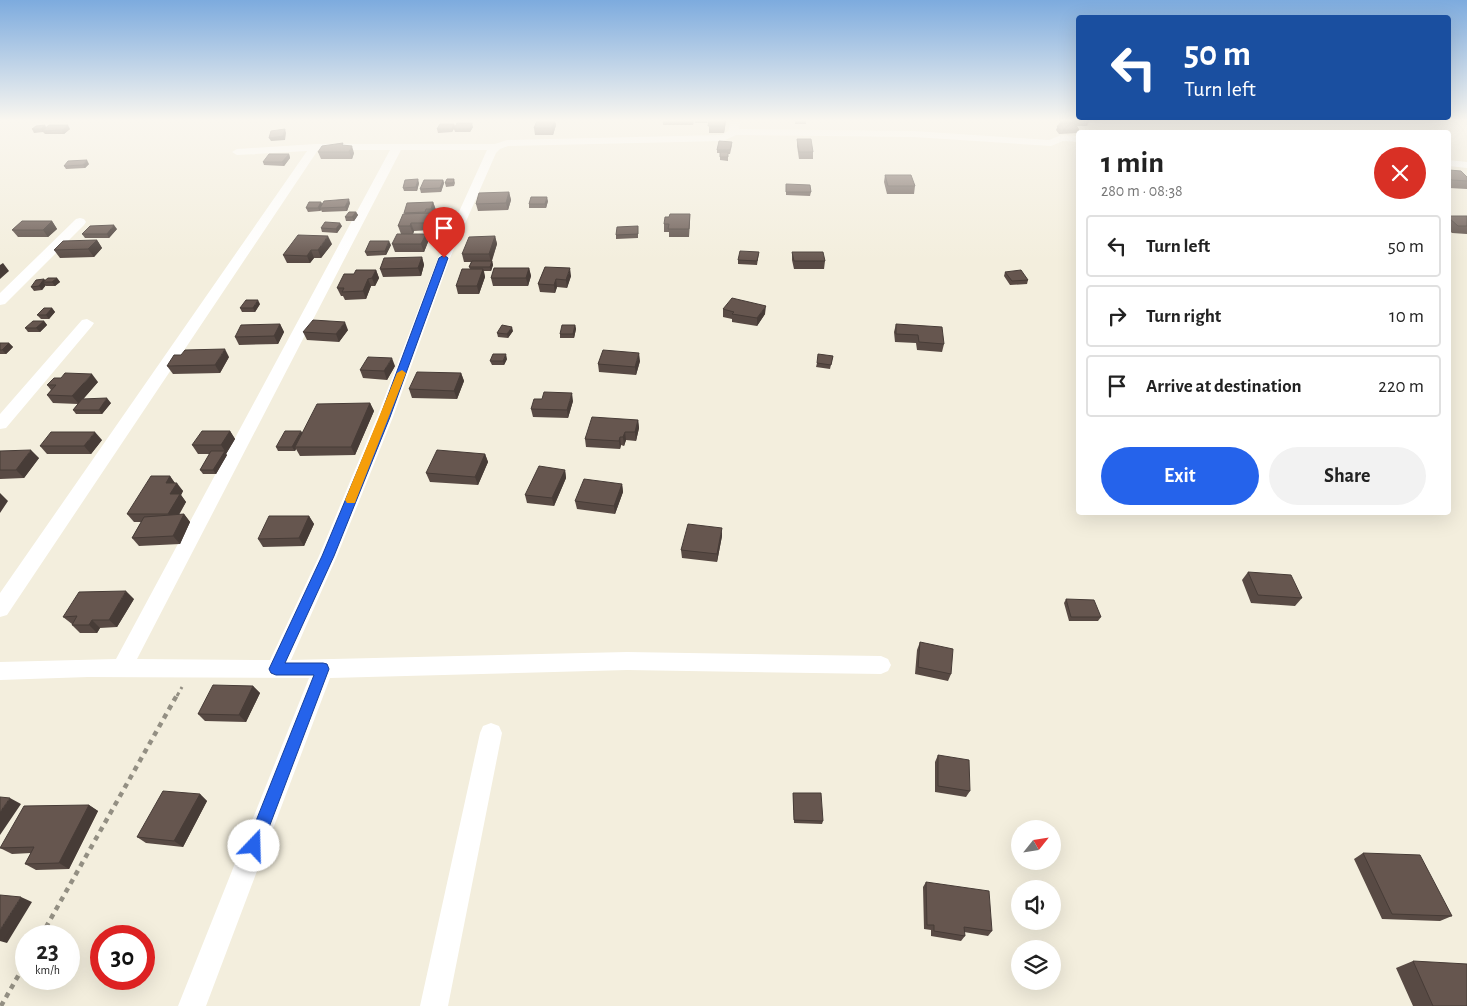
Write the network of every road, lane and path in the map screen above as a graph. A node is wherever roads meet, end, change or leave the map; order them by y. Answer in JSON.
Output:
{"nodes":[{"id":1,"x":301,"y":168,"type":"edge"},
{"id":2,"x":386,"y":168,"type":"edge"},
{"id":3,"x":484,"y":168,"type":"edge"},
{"id":4,"x":80,"y":222,"type":"dead end"},
{"id":5,"x":0,"y":301,"type":"edge"},
{"id":6,"x":87,"y":323,"type":"dead end"},
{"id":7,"x":0,"y":424,"type":"edge"},
{"id":8,"x":0,"y":609,"type":"edge"},
{"id":9,"x":881,"y":665,"type":"dead end"},
{"id":10,"x":121,"y":668,"type":"junction"},
{"id":11,"x":193,"y":668,"type":"junction"},
{"id":12,"x":276,"y":669,"type":"junction"},
{"id":13,"x":323,"y":669,"type":"junction"},
{"id":14,"x":0,"y":671,"type":"edge"},
{"id":15,"x":491,"y":733,"type":"dead end"},
{"id":16,"x":47,"y":925,"type":"edge"},
{"id":17,"x":15,"y":982,"type":"edge"},
{"id":18,"x":2,"y":1006,"type":"edge"},
{"id":19,"x":192,"y":1006,"type":"edge"},
{"id":20,"x":434,"y":1006,"type":"edge"}],
"edges":[{"from":1,"to":8,"type":"street"},
{"from":2,"to":10,"type":"street"},
{"from":3,"to":12,"type":"street"},
{"from":4,"to":5,"type":"street"},
{"from":6,"to":7,"type":"street"},
{"from":9,"to":13,"type":"street"},
{"from":10,"to":11,"type":"street"},
{"from":10,"to":14,"type":"street"},
{"from":11,"to":12,"type":"street"},
{"from":11,"to":16,"type":"path"},
{"from":12,"to":13,"type":"street"},
{"from":13,"to":19,"type":"street"},
{"from":15,"to":20,"type":"street"},
{"from":17,"to":18,"type":"path"}]}
